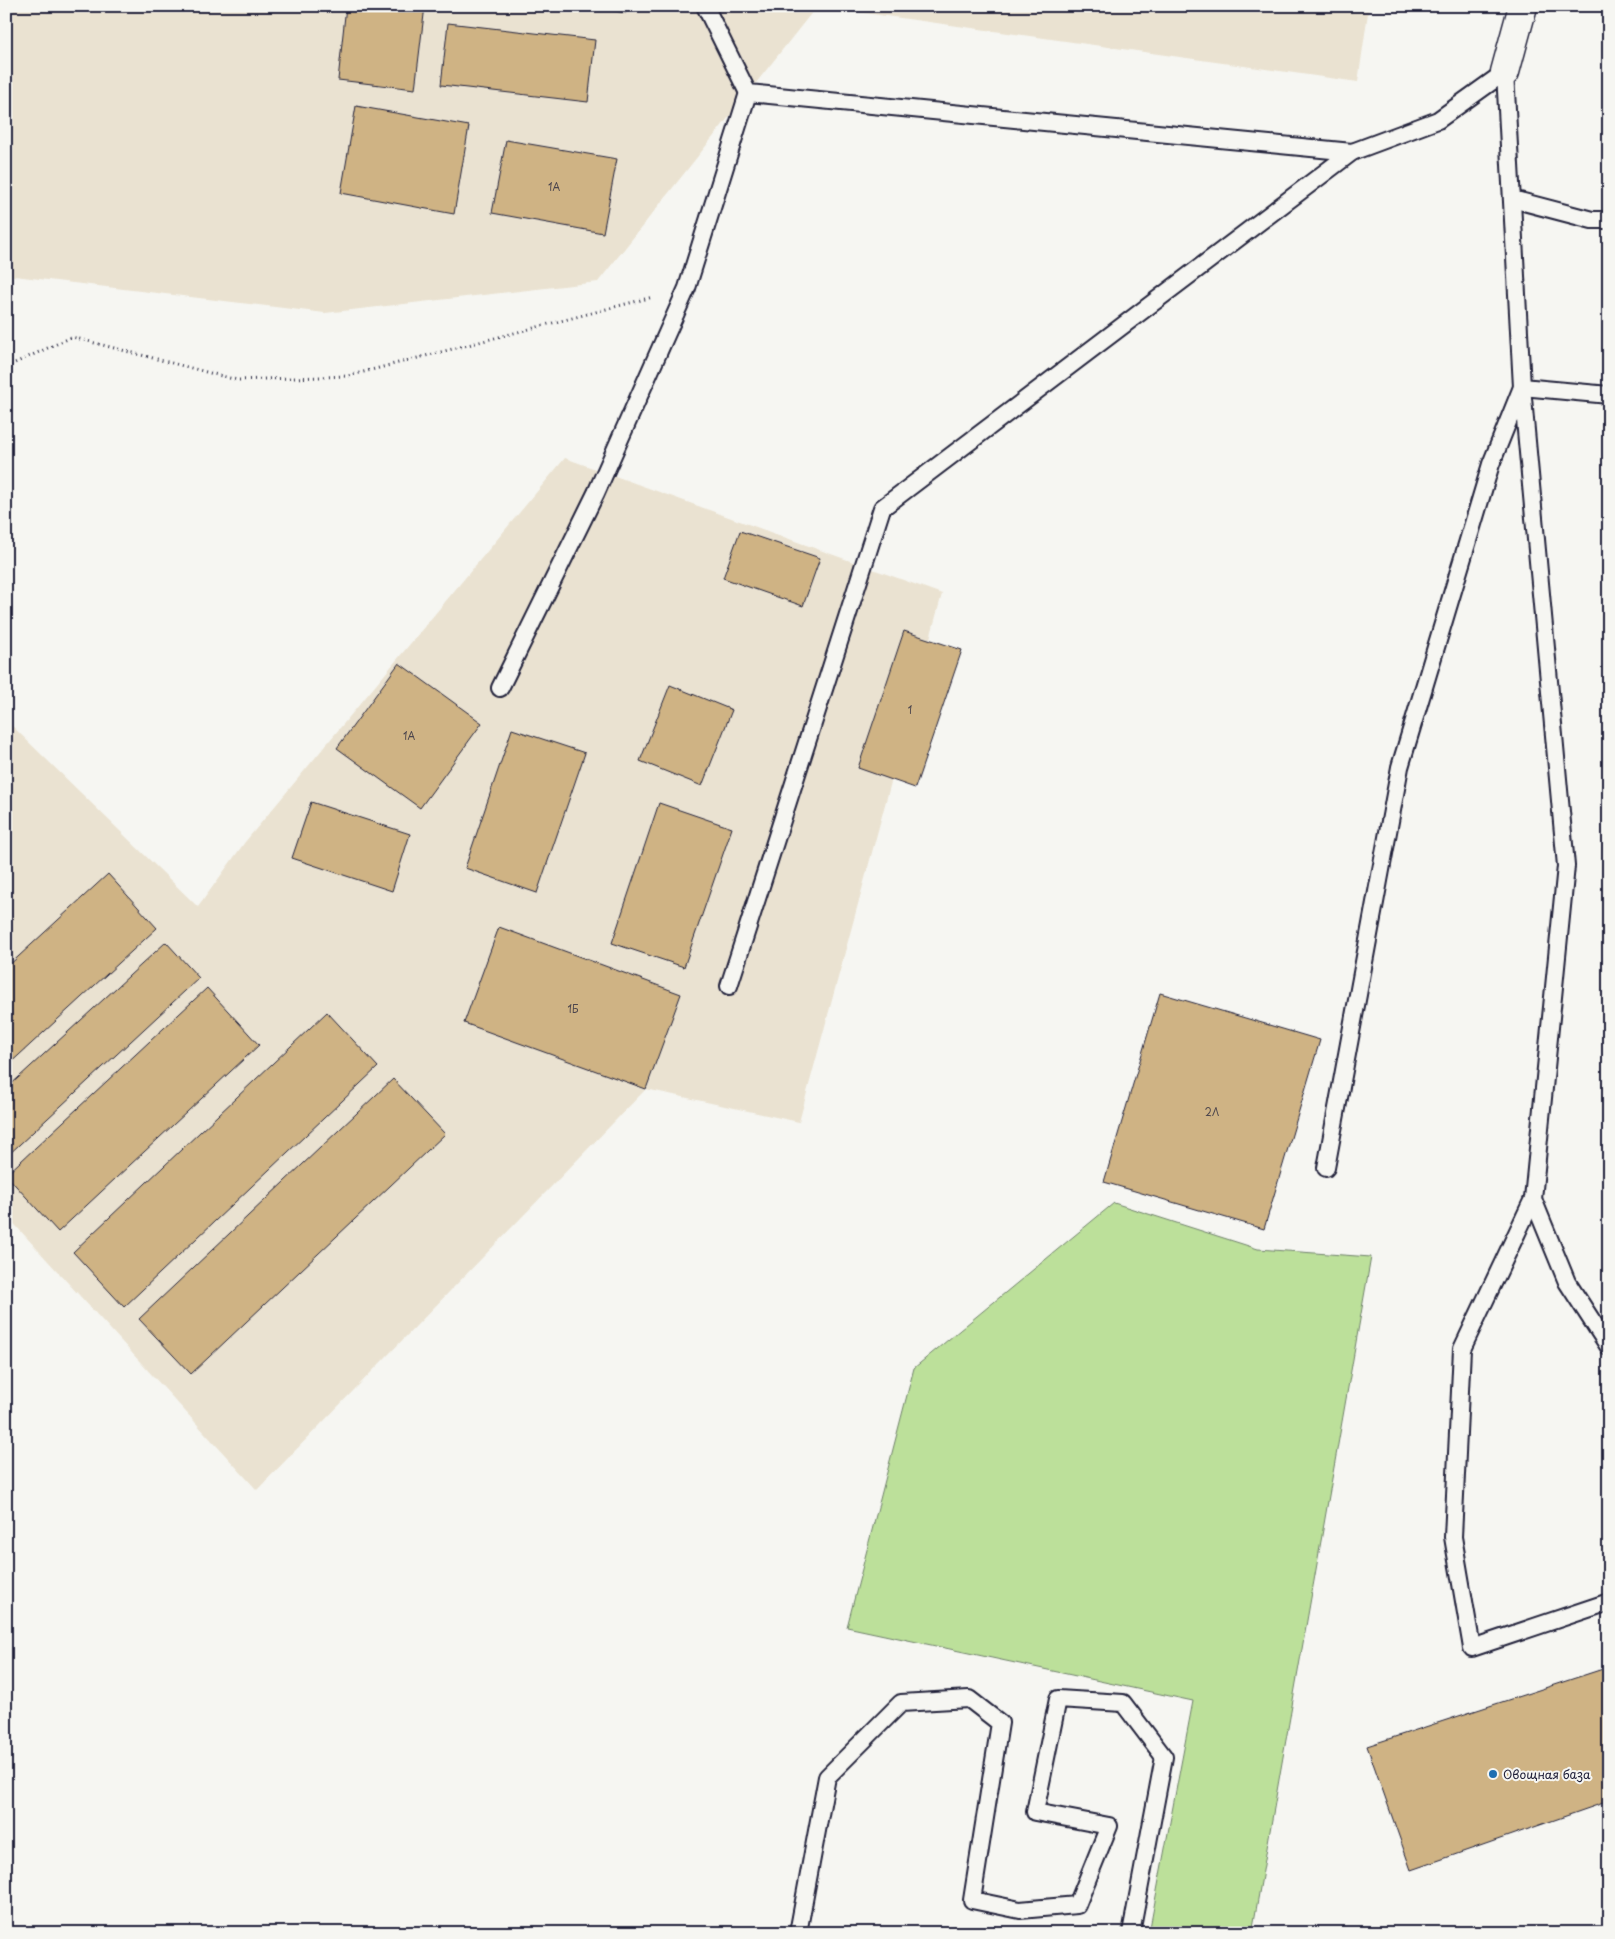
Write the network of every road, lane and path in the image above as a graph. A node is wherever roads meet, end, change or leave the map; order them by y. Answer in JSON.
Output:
{"nodes":[{"id":1,"x":705,"y":6,"type":"edge"},
{"id":2,"x":1523,"y":6,"type":"edge"},
{"id":3,"x":1504,"y":72,"type":"junction"},
{"id":4,"x":748,"y":93,"type":"junction"},
{"id":5,"x":1352,"y":152,"type":"junction"},
{"id":6,"x":1512,"y":200,"type":"junction"},
{"id":7,"x":1609,"y":220,"type":"edge"},
{"id":8,"x":687,"y":288,"type":"junction"},
{"id":9,"x":6,"y":366,"type":"edge"},
{"id":10,"x":1522,"y":387,"type":"junction"},
{"id":11,"x":1609,"y":394,"type":"edge"},
{"id":12,"x":500,"y":688,"type":"dead end"},
{"id":13,"x":729,"y":986,"type":"dead end"},
{"id":14,"x":1326,"y":1168,"type":"dead end"},
{"id":15,"x":1533,"y":1199,"type":"junction"},
{"id":16,"x":1609,"y":1346,"type":"edge"},
{"id":17,"x":1609,"y":1602,"type":"edge"},
{"id":18,"x":798,"y":1933,"type":"edge"},
{"id":19,"x":1131,"y":1933,"type":"edge"}],
"edges":[{"from":1,"to":4,"type":"lane"},
{"from":2,"to":3,"type":"street"},
{"from":3,"to":5,"type":"lane"},
{"from":3,"to":6,"type":"lane"},
{"from":4,"to":5,"type":"lane"},
{"from":4,"to":8,"type":"lane"},
{"from":5,"to":13,"type":"lane"},
{"from":6,"to":7,"type":"lane"},
{"from":6,"to":10,"type":"lane"},
{"from":8,"to":9,"type":"path"},
{"from":8,"to":12,"type":"lane"},
{"from":10,"to":11,"type":"lane"},
{"from":10,"to":14,"type":"lane"},
{"from":10,"to":15,"type":"lane"},
{"from":15,"to":16,"type":"lane"},
{"from":15,"to":17,"type":"lane"},
{"from":18,"to":19,"type":"lane"}]}
